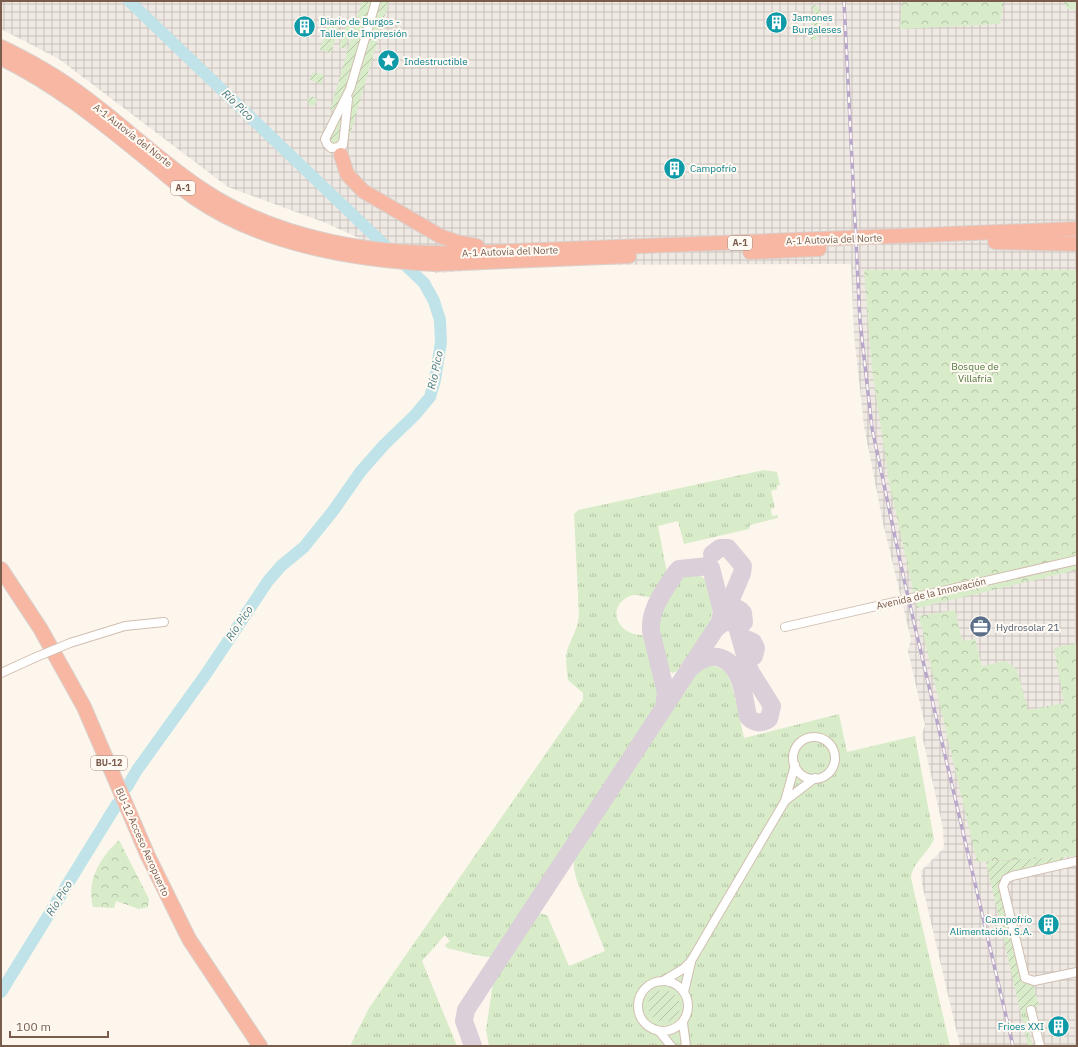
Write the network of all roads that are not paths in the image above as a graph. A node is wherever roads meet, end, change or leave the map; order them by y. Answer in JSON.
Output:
{"nodes":[{"id":1,"x":376,"y":1,"type":"edge"},
{"id":2,"x":1,"y":47,"type":"edge"},
{"id":3,"x":1,"y":58,"type":"edge"},
{"id":4,"x":350,"y":89,"type":"junction"},
{"id":5,"x":342,"y":148,"type":"junction"},
{"id":6,"x":1077,"y":224,"type":"edge"},
{"id":7,"x":1077,"y":229,"type":"edge"},
{"id":8,"x":980,"y":233,"type":"junction"},
{"id":9,"x":1077,"y":239,"type":"edge"},
{"id":10,"x":995,"y":242,"type":"junction"},
{"id":11,"x":1077,"y":244,"type":"edge"},
{"id":12,"x":635,"y":246,"type":"junction"},
{"id":13,"x":1077,"y":560,"type":"edge"},
{"id":14,"x":1,"y":569,"type":"edge"},
{"id":15,"x":164,"y":622,"type":"dead end"},
{"id":16,"x":785,"y":627,"type":"dead end"},
{"id":17,"x":1,"y":673,"type":"edge"},
{"id":18,"x":795,"y":765,"type":"junction"},
{"id":19,"x":816,"y":778,"type":"junction"},
{"id":20,"x":786,"y":801,"type":"junction"},
{"id":21,"x":1077,"y":861,"type":"edge"},
{"id":22,"x":691,"y":961,"type":"junction"},
{"id":23,"x":1077,"y":972,"type":"edge"},
{"id":24,"x":663,"y":981,"type":"junction"},
{"id":25,"x":684,"y":992,"type":"junction"},
{"id":26,"x":1031,"y":1010,"type":"dead end"},
{"id":27,"x":682,"y":1023,"type":"junction"},
{"id":28,"x":659,"y":1031,"type":"junction"},
{"id":29,"x":260,"y":1046,"type":"edge"},
{"id":30,"x":671,"y":1046,"type":"edge"},
{"id":31,"x":686,"y":1046,"type":"edge"},
{"id":32,"x":1040,"y":1046,"type":"edge"}],
"edges":[{"from":1,"to":4,"type":"street"},
{"from":2,"to":12,"type":"highway","name":"A-1 Autovía del Norte","number":"A-1"},
{"from":3,"to":10,"type":"highway","name":"A-1 Autovía del Norte","number":"A-1"},
{"from":4,"to":5,"type":"street"},
{"from":4,"to":5,"type":"street"},
{"from":5,"to":12,"type":"highway"},
{"from":6,"to":8,"type":"highway"},
{"from":7,"to":8,"type":"highway","name":"A-1 Autovía del Norte","number":"A-1"},
{"from":8,"to":12,"type":"highway","name":"A-1 Autovía del Norte","number":"A-1"},
{"from":9,"to":10,"type":"highway","name":"A-1 Autovía del Norte","number":"A-1"},
{"from":10,"to":11,"type":"highway","number":"A-1"},
{"from":13,"to":16,"type":"street","name":"Avenida de la Innovación"},
{"from":14,"to":29,"type":"highway","name":"BU-12 Acceso Aeropuerto","number":"BU-12"},
{"from":15,"to":17,"type":"street","bridge":true},
{"from":18,"to":19,"type":"street"},
{"from":18,"to":19,"type":"street"},
{"from":18,"to":20,"type":"street"},
{"from":19,"to":20,"type":"street"},
{"from":20,"to":22,"type":"street"},
{"from":21,"to":23,"type":"street"},
{"from":22,"to":24,"type":"street"},
{"from":22,"to":25,"type":"street"},
{"from":24,"to":25,"type":"street"},
{"from":24,"to":28,"type":"street"},
{"from":25,"to":27,"type":"street"},
{"from":26,"to":32,"type":"street"},
{"from":27,"to":28,"type":"street"},
{"from":27,"to":31,"type":"street"},
{"from":28,"to":30,"type":"street"}]}
